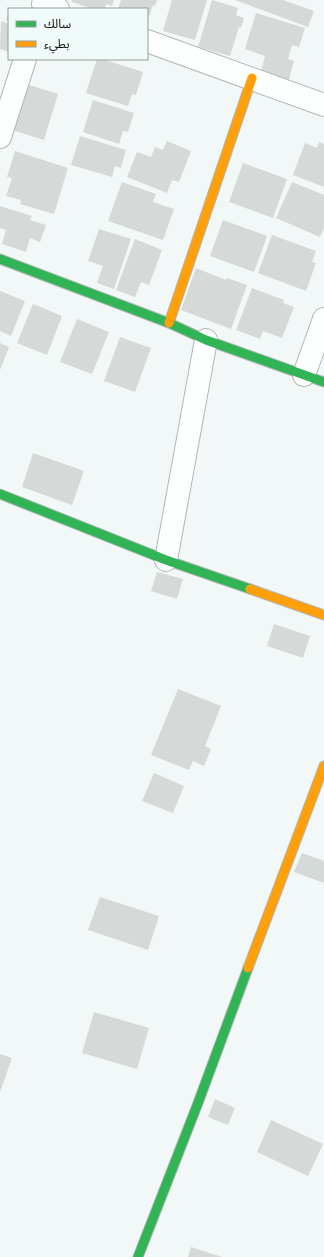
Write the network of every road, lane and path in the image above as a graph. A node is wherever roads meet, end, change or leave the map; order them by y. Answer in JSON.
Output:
{"nodes":[{"id":1,"x":148,"y":41,"type":"edge"},
{"id":2,"x":25,"y":60,"type":"edge"},
{"id":3,"x":252,"y":78,"type":"junction"},
{"id":4,"x":324,"y":105,"type":"edge"},
{"id":5,"x":0,"y":137,"type":"edge"},
{"id":6,"x":0,"y":259,"type":"edge"},
{"id":7,"x":324,"y":319,"type":"edge"},
{"id":8,"x":169,"y":323,"type":"junction"},
{"id":9,"x":206,"y":340,"type":"junction"},
{"id":10,"x":304,"y":375,"type":"junction"},
{"id":11,"x":324,"y":382,"type":"edge"},
{"id":12,"x":0,"y":494,"type":"edge"},
{"id":13,"x":166,"y":560,"type":"junction"},
{"id":14,"x":324,"y":615,"type":"edge"},
{"id":15,"x":324,"y":766,"type":"edge"},
{"id":16,"x":138,"y":1257,"type":"edge"}],
"edges":[{"from":1,"to":3,"type":"street"},
{"from":2,"to":5,"type":"street"},
{"from":3,"to":4,"type":"street"},
{"from":3,"to":8,"type":"street"},
{"from":6,"to":8,"type":"street"},
{"from":7,"to":10,"type":"street"},
{"from":8,"to":9,"type":"street"},
{"from":9,"to":10,"type":"street"},
{"from":9,"to":13,"type":"street"},
{"from":10,"to":11,"type":"street"},
{"from":12,"to":13,"type":"street"},
{"from":13,"to":14,"type":"street"},
{"from":15,"to":16,"type":"street"}]}
